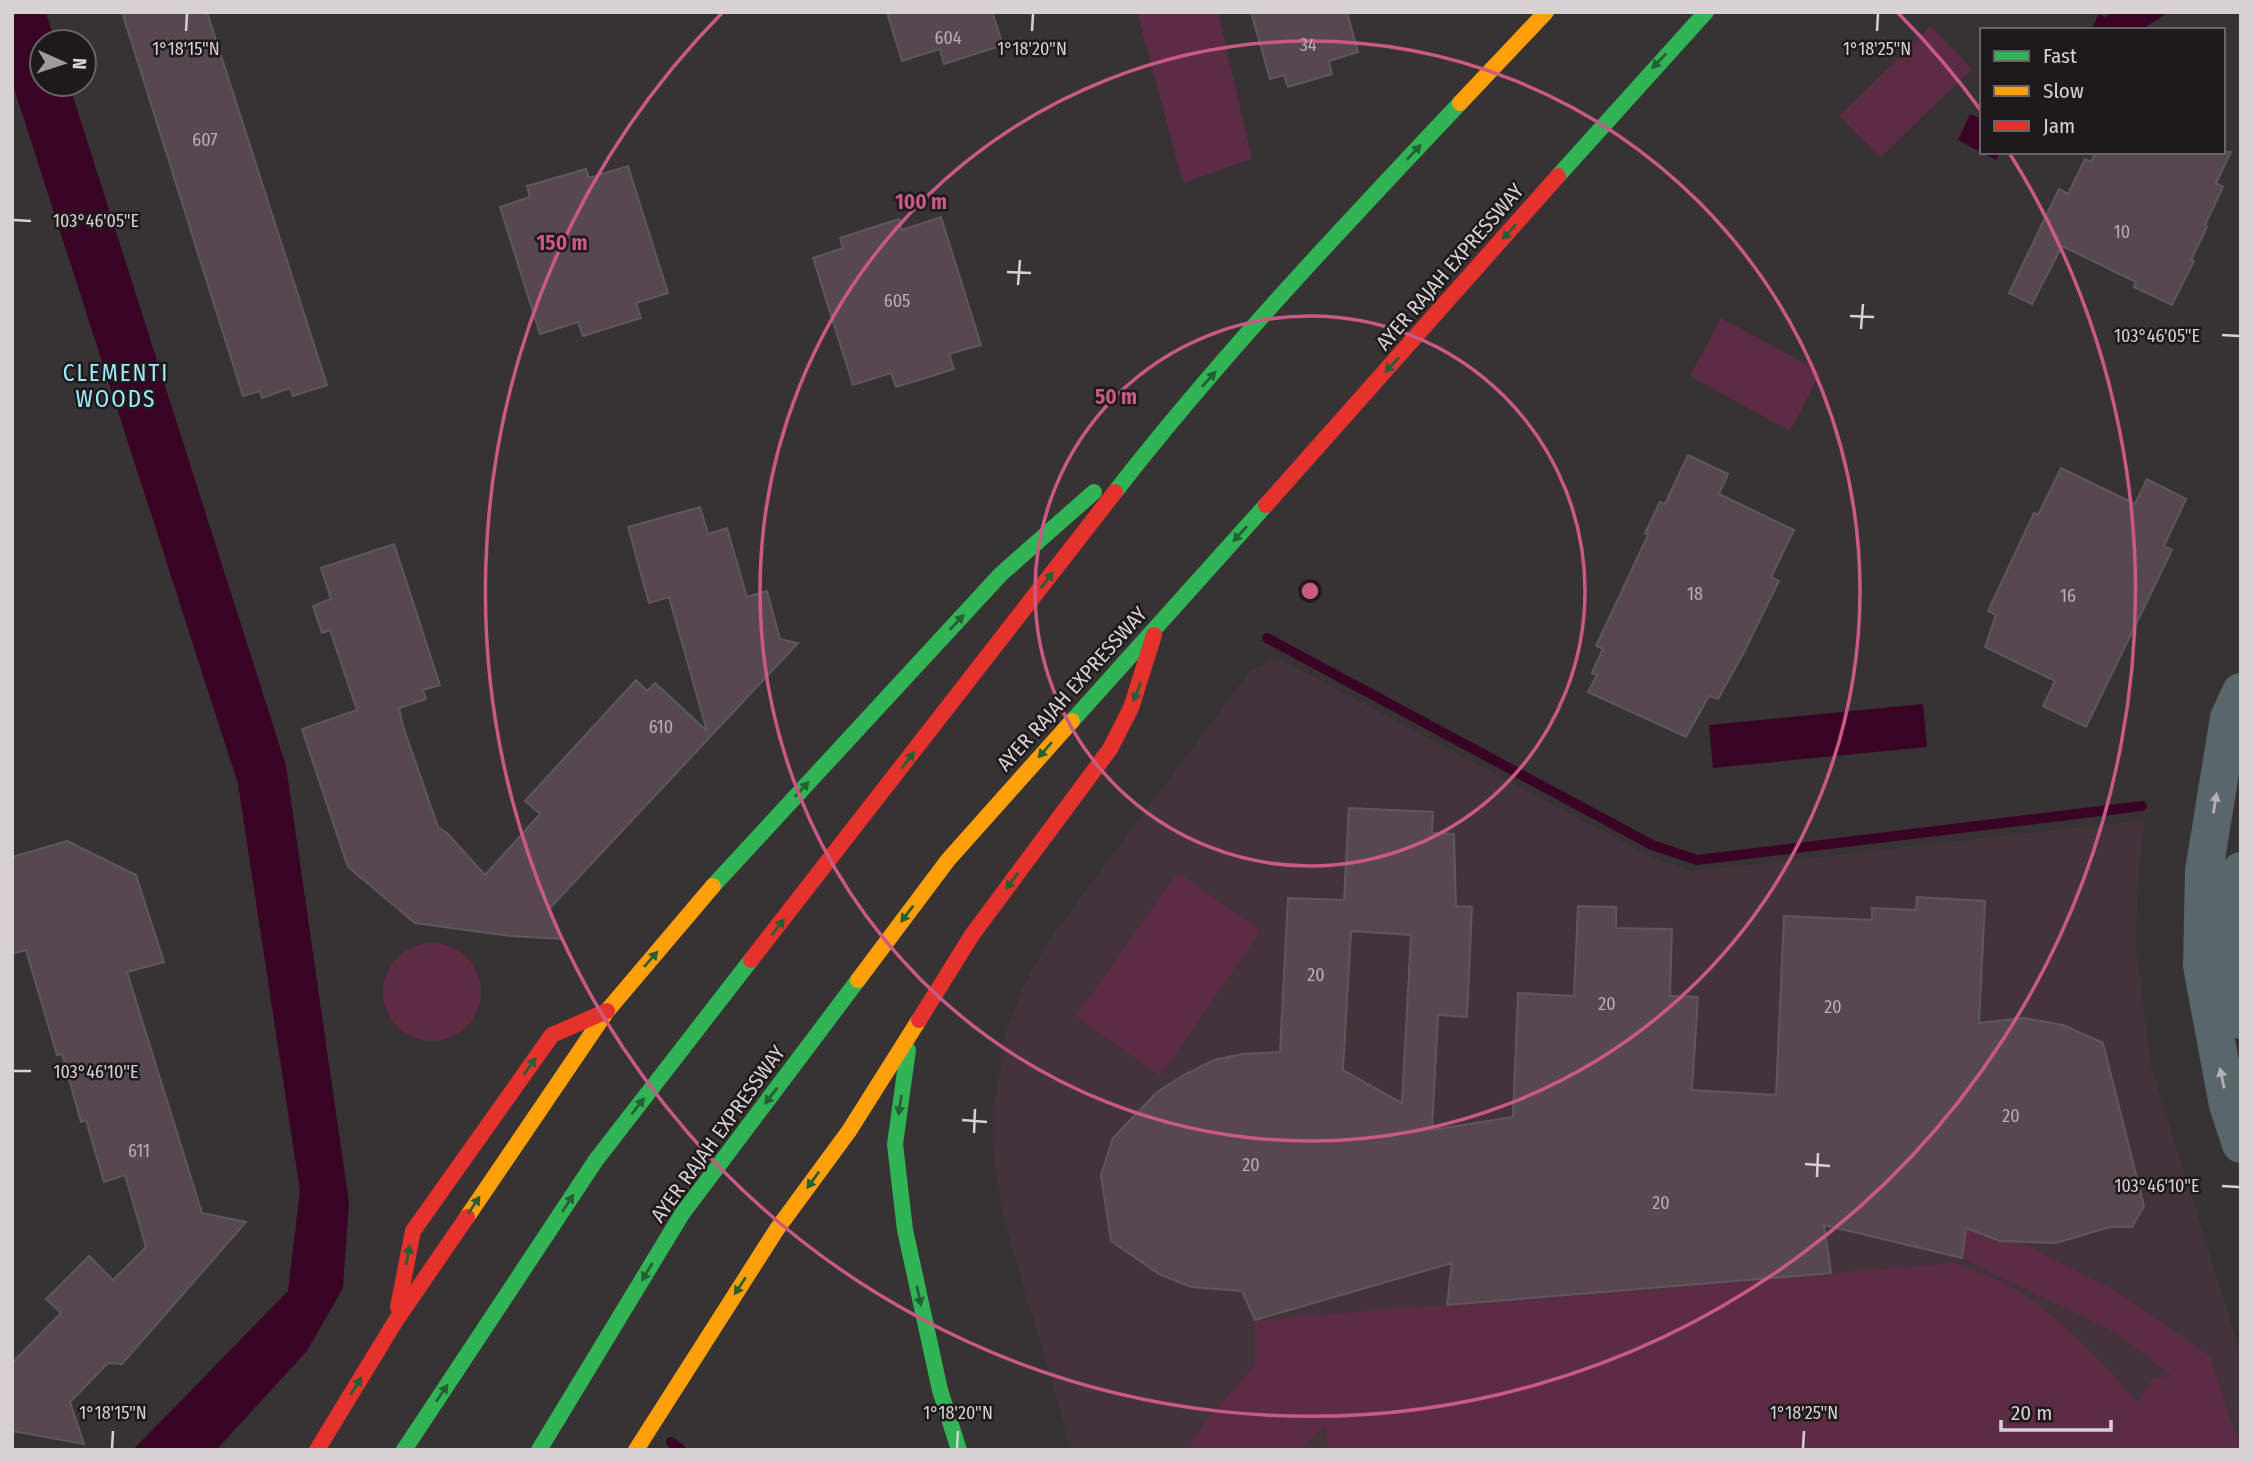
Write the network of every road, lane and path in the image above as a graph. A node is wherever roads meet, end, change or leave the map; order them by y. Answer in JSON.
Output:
{"nodes":[{"id":1,"x":1546,"y":12,"type":"edge"},
{"id":2,"x":1706,"y":12,"type":"edge"},
{"id":3,"x":1163,"y":430,"type":"junction"},
{"id":4,"x":1157,"y":627,"type":"junction"},
{"id":5,"x":2241,"y":692,"type":"edge"},
{"id":6,"x":2241,"y":871,"type":"edge"},
{"id":7,"x":607,"y":1011,"type":"junction"},
{"id":8,"x":2241,"y":1020,"type":"edge"},
{"id":9,"x":909,"y":1038,"type":"junction"},
{"id":10,"x":2241,"y":1144,"type":"edge"},
{"id":11,"x":395,"y":1322,"type":"junction"},
{"id":12,"x":317,"y":1450,"type":"edge"},
{"id":13,"x":404,"y":1450,"type":"edge"},
{"id":14,"x":539,"y":1450,"type":"edge"},
{"id":15,"x":636,"y":1450,"type":"edge"},
{"id":16,"x":959,"y":1450,"type":"edge"}],
"edges":[{"from":3,"to":1,"type":"highway","one_way":true},
{"from":2,"to":4,"type":"highway","name":"AYER RAJAH EXPRESSWAY","one_way":true},
{"from":7,"to":3,"type":"highway","one_way":true},
{"from":13,"to":3,"type":"highway","one_way":true},
{"from":4,"to":9,"type":"highway","one_way":true},
{"from":4,"to":14,"type":"highway","name":"AYER RAJAH EXPRESSWAY","one_way":true},
{"from":10,"to":5,"type":"street","one_way":true},
{"from":6,"to":8,"type":"street"},
{"from":11,"to":7,"type":"highway","one_way":true},
{"from":11,"to":7,"type":"highway","one_way":true},
{"from":9,"to":15,"type":"highway","one_way":true},
{"from":9,"to":16,"type":"highway","one_way":true},
{"from":12,"to":11,"type":"highway","one_way":true}]}
